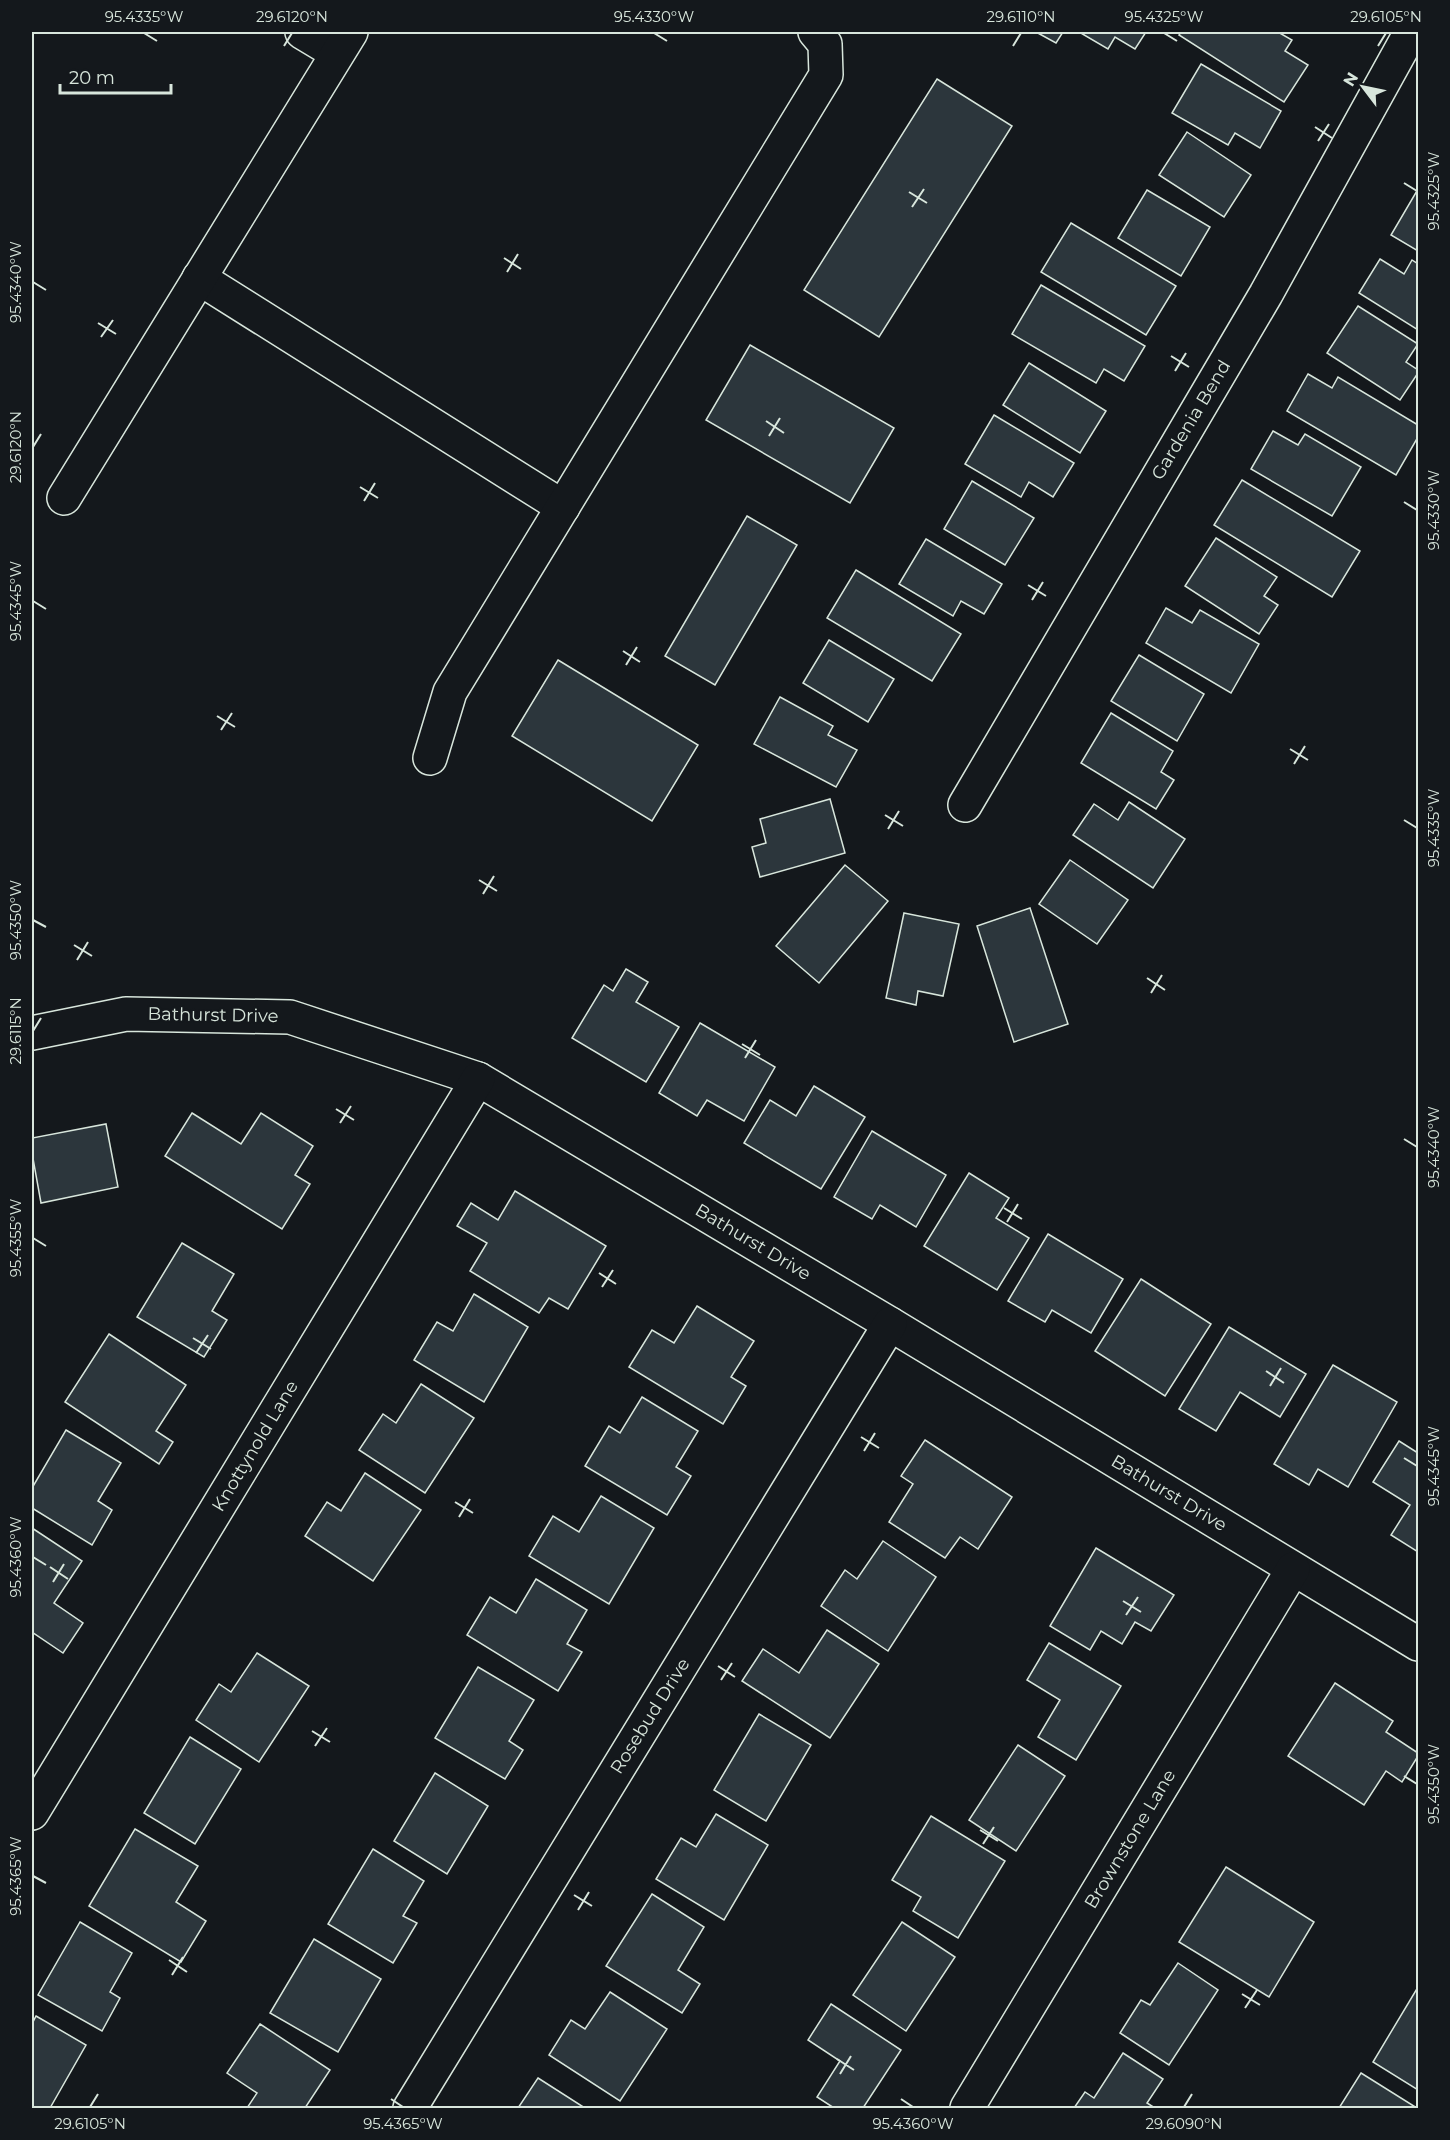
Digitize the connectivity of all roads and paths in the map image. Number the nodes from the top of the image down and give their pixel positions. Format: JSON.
{"nodes":[{"id":1,"x":302,"y":32,"type":"edge"},
{"id":2,"x":815,"y":32,"type":"edge"},
{"id":3,"x":1404,"y":34,"type":"edge"},
{"id":4,"x":344,"y":43,"type":"edge"},
{"id":5,"x":199,"y":278,"type":"junction"},
{"id":6,"x":64,"y":498,"type":"dead end"},
{"id":7,"x":563,"y":507,"type":"junction"},
{"id":8,"x":430,"y":758,"type":"dead end"},
{"id":9,"x":965,"y":805,"type":"dead end"},
{"id":10,"x":32,"y":1033,"type":"edge"},
{"id":11,"x":478,"y":1079,"type":"junction"},
{"id":12,"x":890,"y":1324,"type":"junction"},
{"id":13,"x":1293,"y":1569,"type":"junction"},
{"id":14,"x":1419,"y":1644,"type":"edge"},
{"id":15,"x":32,"y":1813,"type":"edge"},
{"id":16,"x":410,"y":2109,"type":"edge"},
{"id":17,"x":966,"y":2109,"type":"edge"}],
"edges":[{"from":1,"to":4,"type":"street"},
{"from":2,"to":7,"type":"street"},
{"from":3,"to":9,"type":"street","name":"Gardenia Bend"},
{"from":4,"to":5,"type":"street"},
{"from":5,"to":6,"type":"street"},
{"from":5,"to":7,"type":"street"},
{"from":7,"to":8,"type":"street"},
{"from":10,"to":11,"type":"street","name":"Bathurst Drive"},
{"from":11,"to":12,"type":"street","name":"Bathurst Drive"},
{"from":11,"to":15,"type":"street","name":"Knottynold Lane"},
{"from":12,"to":13,"type":"street","name":"Bathurst Drive"},
{"from":12,"to":16,"type":"street","name":"Rosebud Drive"},
{"from":13,"to":14,"type":"street","name":"Bathurst Drive"},
{"from":13,"to":17,"type":"street","name":"Brownstone Lane"}]}
